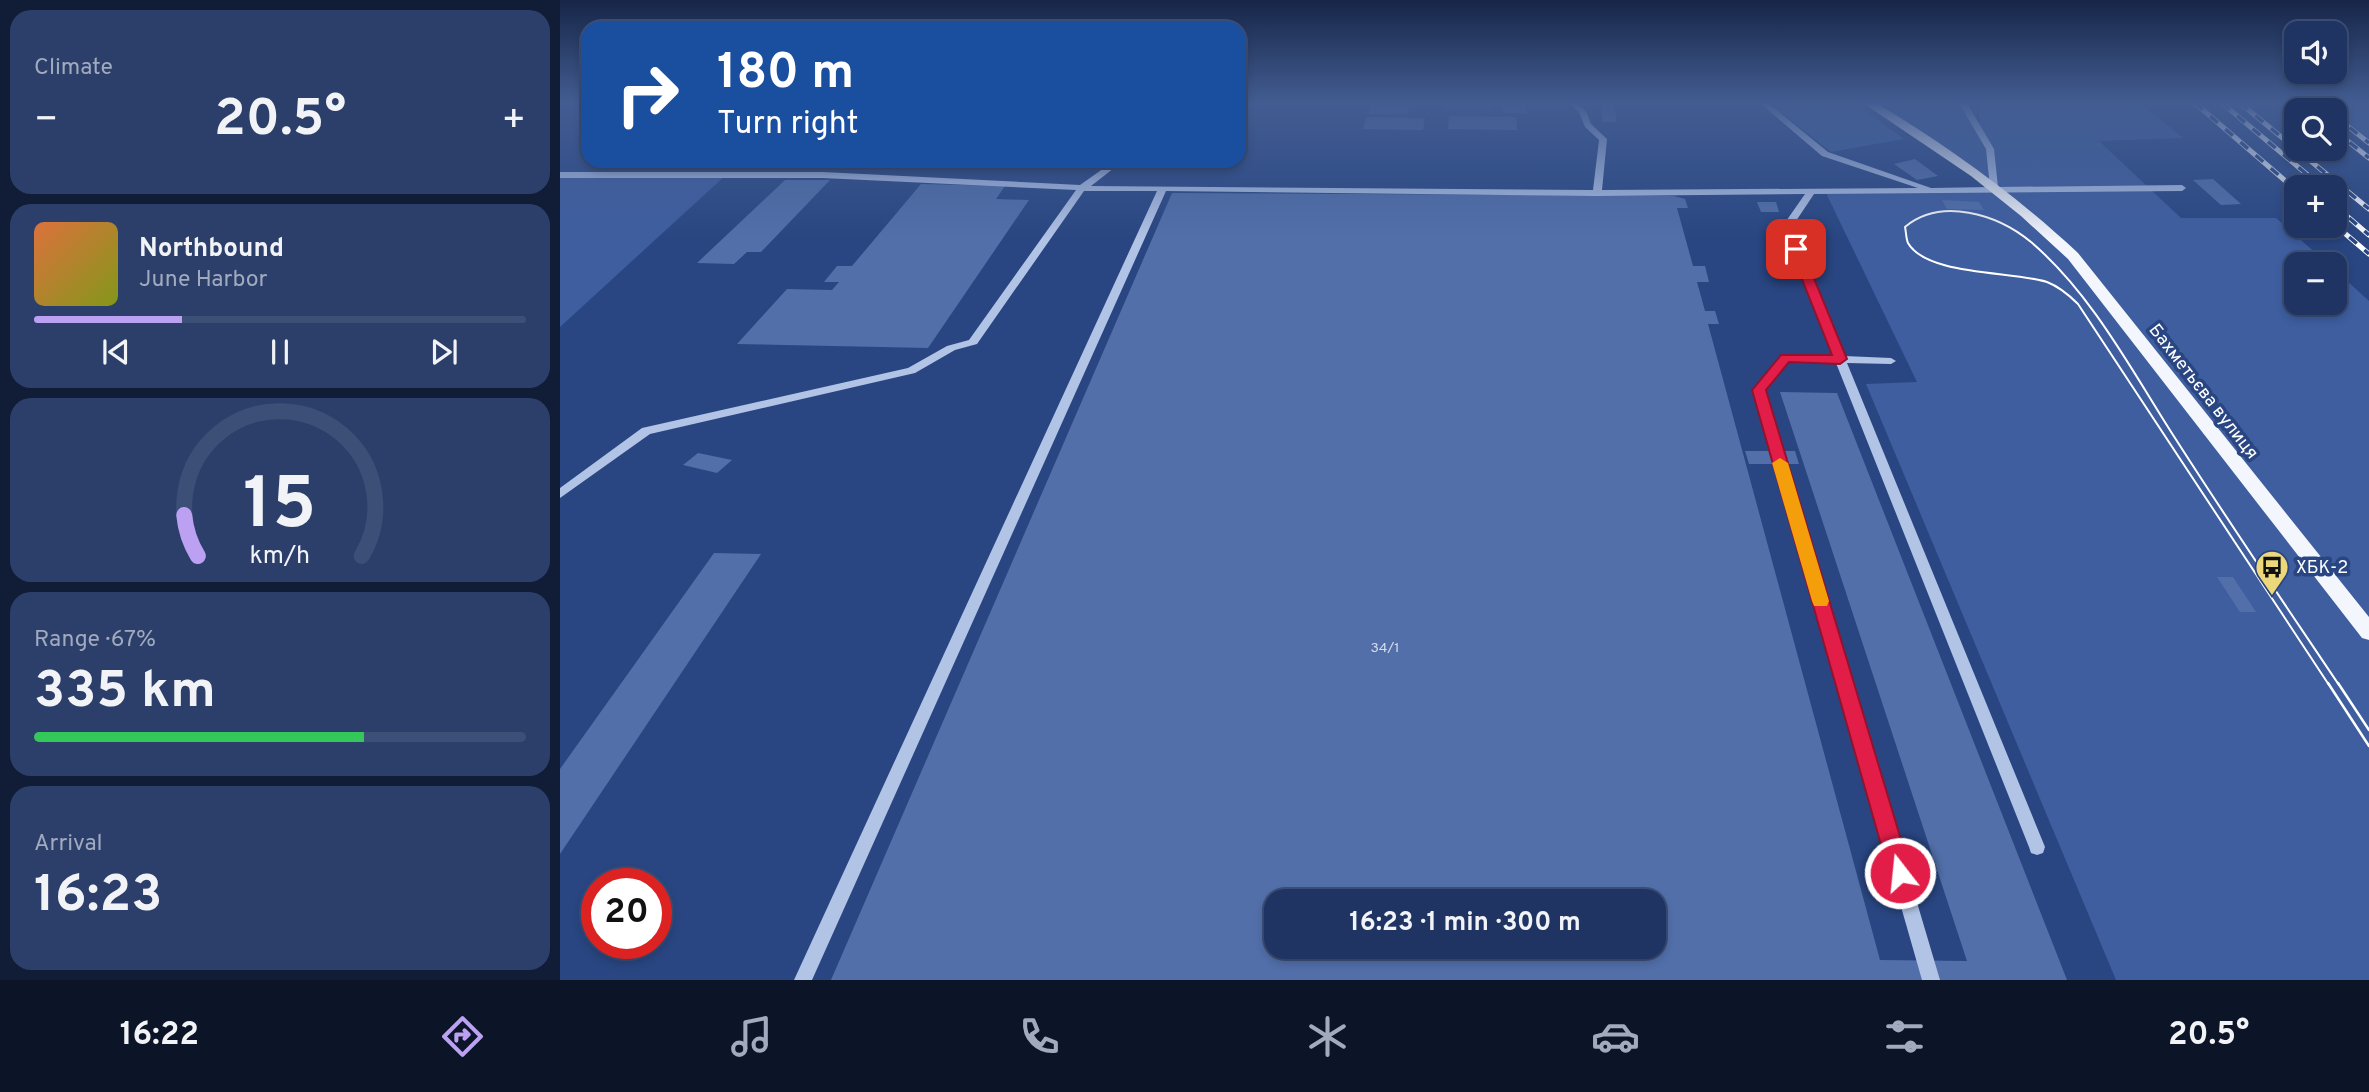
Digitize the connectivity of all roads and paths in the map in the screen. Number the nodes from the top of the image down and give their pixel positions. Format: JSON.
{"nodes":[{"id":1,"x":1602,"y":149,"type":"edge"},
{"id":2,"x":1819,"y":149,"type":"edge"},
{"id":3,"x":1942,"y":149,"type":"edge"},
{"id":4,"x":1990,"y":149,"type":"edge"},
{"id":5,"x":1109,"y":168,"type":"edge"},
{"id":6,"x":560,"y":175,"type":"edge"},
{"id":7,"x":1082,"y":188,"type":"junction"},
{"id":8,"x":1163,"y":188,"type":"junction"},
{"id":9,"x":2182,"y":188,"type":"dead end"},
{"id":10,"x":1994,"y":189,"type":"junction"},
{"id":11,"x":1811,"y":191,"type":"junction"},
{"id":12,"x":1937,"y":191,"type":"junction"},
{"id":13,"x":1597,"y":192,"type":"junction"},
{"id":14,"x":1840,"y":359,"type":"junction"},
{"id":15,"x":1891,"y":361,"type":"dead end"},
{"id":16,"x":560,"y":494,"type":"edge"},
{"id":17,"x":2369,"y":632,"type":"edge"},
{"id":18,"x":2037,"y":847,"type":"dead end"},
{"id":19,"x":803,"y":980,"type":"edge"},
{"id":20,"x":1931,"y":980,"type":"edge"}],
"edges":[{"from":1,"to":13,"type":"lane"},
{"from":2,"to":12,"type":"lane"},
{"from":3,"to":10,"type":"main road","name":"Бахметьєва вулиця"},
{"from":4,"to":10,"type":"street"},
{"from":5,"to":7,"type":"street"},
{"from":6,"to":7,"type":"street"},
{"from":7,"to":8,"type":"street"},
{"from":7,"to":16,"type":"street"},
{"from":8,"to":13,"type":"street"},
{"from":8,"to":19,"type":"street"},
{"from":9,"to":10,"type":"lane"},
{"from":10,"to":12,"type":"street"},
{"from":10,"to":17,"type":"main road","name":"Бахметьєва вулиця"},
{"from":11,"to":12,"type":"street"},
{"from":11,"to":13,"type":"street"},
{"from":11,"to":14,"type":"street"},
{"from":14,"to":15,"type":"street"},
{"from":14,"to":18,"type":"street"},
{"from":14,"to":20,"type":"street"}]}
